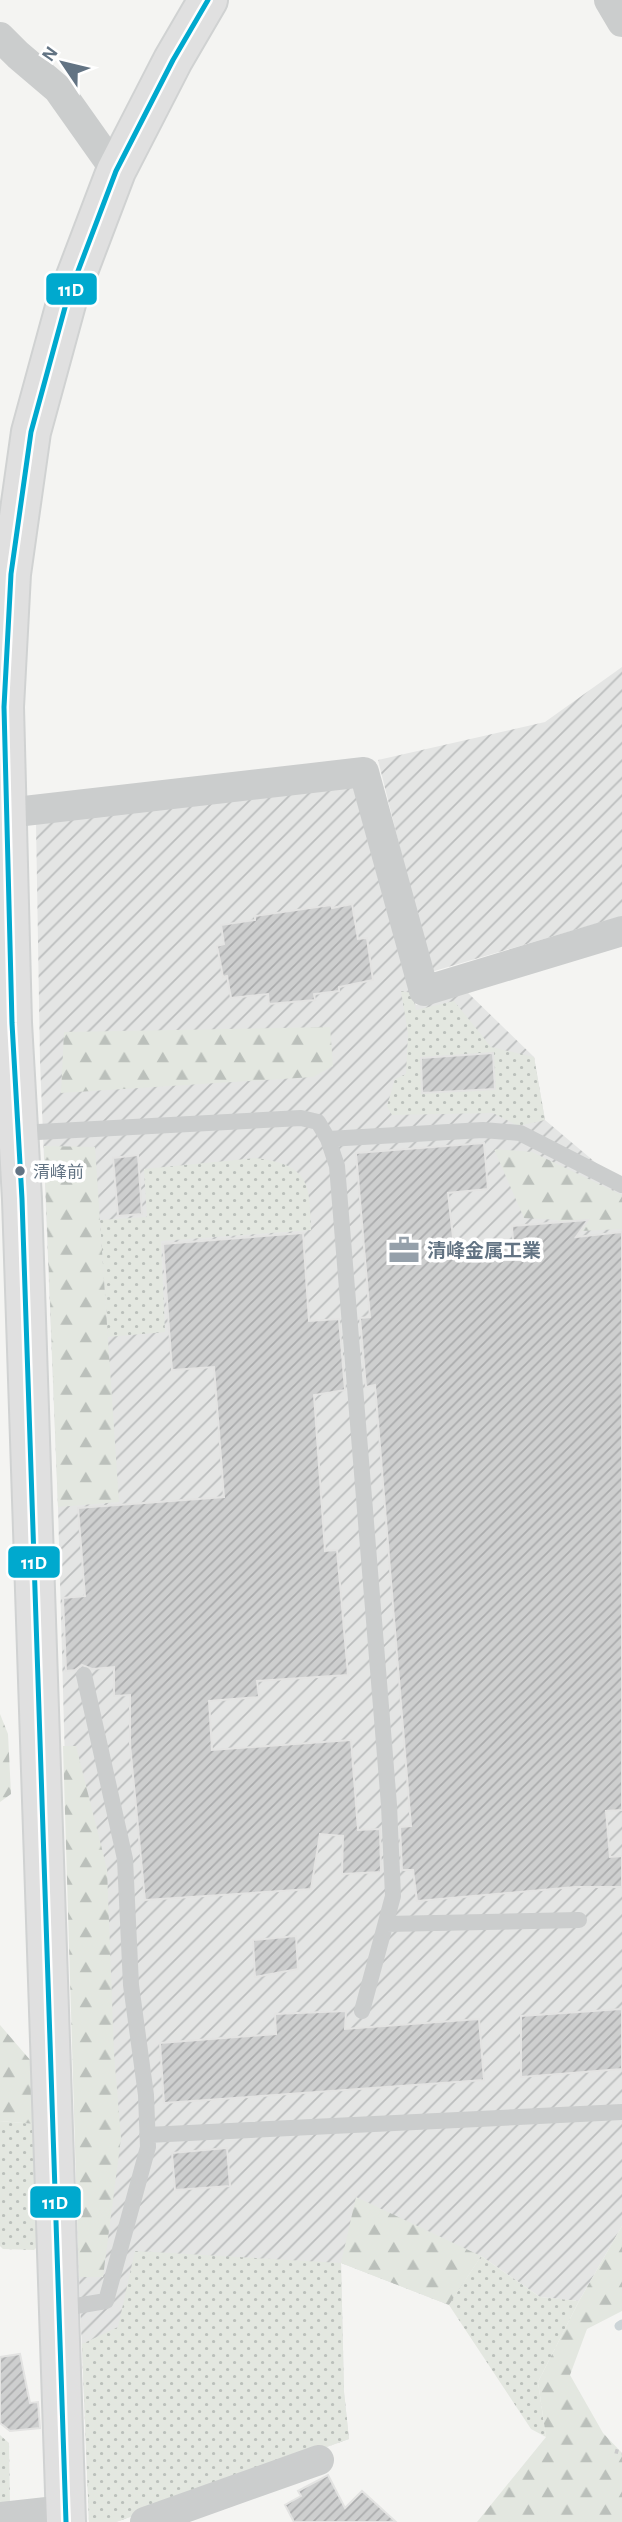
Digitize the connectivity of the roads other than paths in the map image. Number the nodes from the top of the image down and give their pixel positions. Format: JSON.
{"nodes":[{"id":1,"x":208,"y":0,"type":"edge"},
{"id":2,"x":609,"y":0,"type":"edge"},
{"id":3,"x":622,"y":22,"type":"edge"},
{"id":4,"x":6,"y":51,"type":"edge"},
{"id":5,"x":116,"y":171,"type":"junction"},
{"id":6,"x":4,"y":614,"type":"edge"},
{"id":7,"x":7,"y":813,"type":"junction"},
{"id":8,"x":622,"y":931,"type":"edge"},
{"id":9,"x":19,"y":1133,"type":"junction"},
{"id":10,"x":328,"y":1139,"type":"junction"},
{"id":11,"x":622,"y":1185,"type":"edge"},
{"id":12,"x":11,"y":1210,"type":"edge"},
{"id":13,"x":84,"y":1675,"type":"dead end"},
{"id":14,"x":579,"y":1920,"type":"dead end"},
{"id":15,"x":386,"y":1924,"type":"junction"},
{"id":16,"x":362,"y":2011,"type":"dead end"},
{"id":17,"x":622,"y":2112,"type":"edge"},
{"id":18,"x":147,"y":2135,"type":"junction"},
{"id":19,"x":58,"y":2309,"type":"junction"},
{"id":20,"x":319,"y":2460,"type":"dead end"},
{"id":21,"x":65,"y":2516,"type":"edge"},
{"id":22,"x":0,"y":2517,"type":"edge"},
{"id":23,"x":145,"y":2522,"type":"edge"}],
"edges":[{"from":1,"to":5,"type":"main road"},
{"from":2,"to":3,"type":"street"},
{"from":4,"to":5,"type":"street"},
{"from":5,"to":6,"type":"main road"},
{"from":6,"to":7,"type":"main road"},
{"from":7,"to":8,"type":"street"},
{"from":7,"to":9,"type":"main road"},
{"from":9,"to":10,"type":"lane"},
{"from":9,"to":12,"type":"main road"},
{"from":10,"to":11,"type":"lane"},
{"from":10,"to":15,"type":"lane"},
{"from":12,"to":19,"type":"main road"},
{"from":13,"to":18,"type":"lane"},
{"from":14,"to":15,"type":"lane"},
{"from":15,"to":16,"type":"lane"},
{"from":17,"to":18,"type":"lane"},
{"from":18,"to":19,"type":"lane"},
{"from":19,"to":21,"type":"main road"},
{"from":20,"to":23,"type":"street"},
{"from":21,"to":22,"type":"street"}]}
